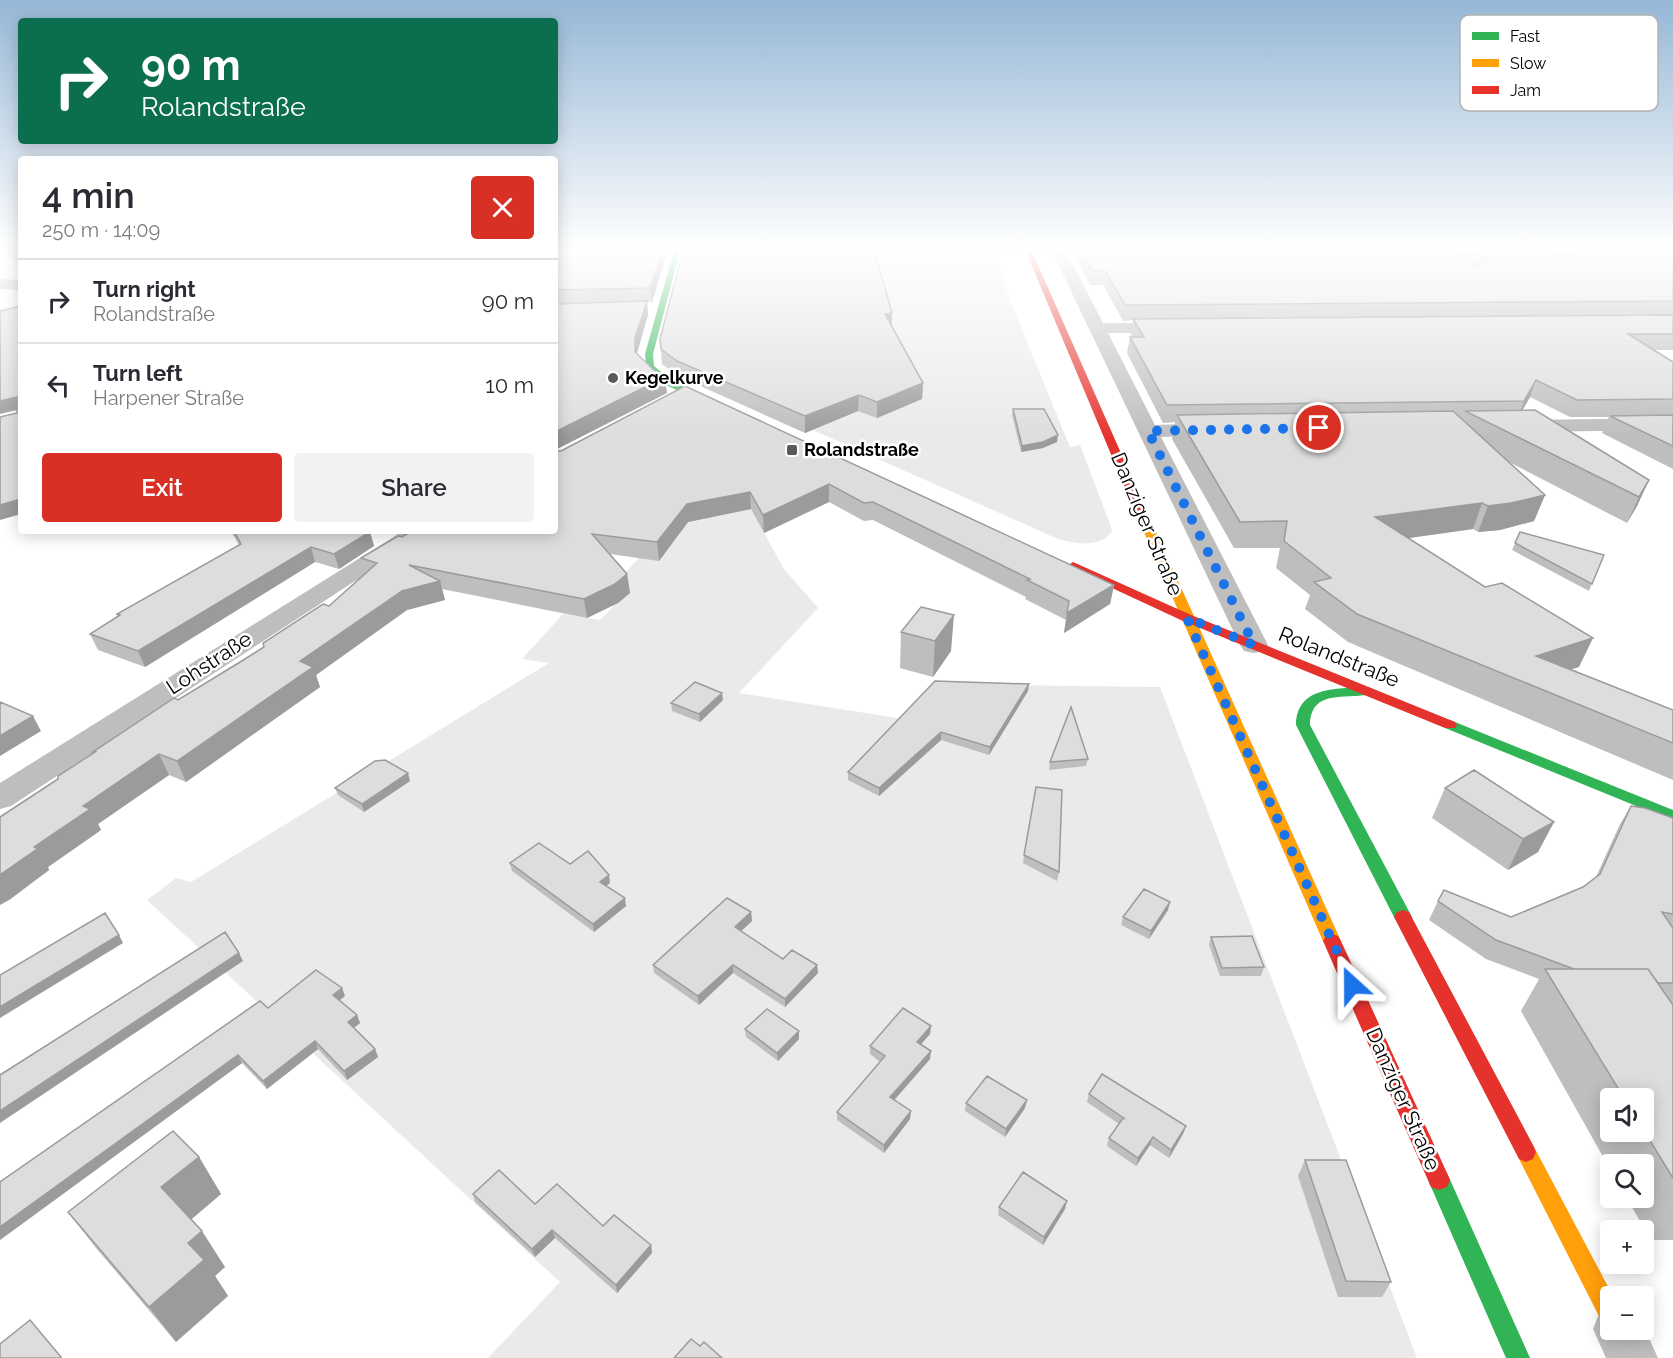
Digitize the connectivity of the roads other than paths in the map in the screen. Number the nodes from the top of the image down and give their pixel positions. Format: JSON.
{"nodes":[{"id":1,"x":655,"y":310,"type":"edge"},
{"id":2,"x":1054,"y":310,"type":"edge"},
{"id":3,"x":1088,"y":310,"type":"edge"},
{"id":4,"x":1097,"y":328,"type":"junction"},
{"id":5,"x":1193,"y":328,"type":"edge"},
{"id":6,"x":686,"y":392,"type":"junction"},
{"id":7,"x":667,"y":403,"type":"edge"},
{"id":8,"x":735,"y":413,"type":"edge"},
{"id":9,"x":1673,"y":424,"type":"edge"},
{"id":10,"x":1507,"y":426,"type":"edge"},
{"id":11,"x":1235,"y":429,"type":"edge"},
{"id":12,"x":1148,"y":431,"type":"junction"},
{"id":13,"x":415,"y":534,"type":"edge"},
{"id":14,"x":1057,"y":559,"type":"edge"},
{"id":15,"x":1187,"y":618,"type":"junction"},
{"id":16,"x":1254,"y":645,"type":"junction"},
{"id":17,"x":1369,"y":691,"type":"junction"},
{"id":18,"x":0,"y":798,"type":"edge"},
{"id":19,"x":1673,"y":816,"type":"edge"},
{"id":20,"x":1600,"y":1295,"type":"edge"},
{"id":21,"x":1624,"y":1340,"type":"edge"},
{"id":22,"x":1518,"y":1358,"type":"edge"},
{"id":23,"x":1633,"y":1358,"type":"edge"}],
"edges":[{"from":1,"to":6,"type":"street"},
{"from":2,"to":15,"type":"street","name":"Danziger Straße"},
{"from":3,"to":4,"type":"street"},
{"from":4,"to":5,"type":"street"},
{"from":4,"to":12,"type":"street"},
{"from":6,"to":7,"type":"street"},
{"from":6,"to":8,"type":"street"},
{"from":9,"to":10,"type":"street"},
{"from":11,"to":12,"type":"street"},
{"from":12,"to":16,"type":"street"},
{"from":13,"to":18,"type":"street","name":"Lohstraße"},
{"from":14,"to":15,"type":"street","name":"Rolandstraße"},
{"from":15,"to":16,"type":"street","name":"Rolandstraße"},
{"from":15,"to":22,"type":"street","name":"Danziger Straße"},
{"from":16,"to":17,"type":"street","name":"Rolandstraße"},
{"from":17,"to":19,"type":"street","name":"Rolandstraße"},
{"from":17,"to":20,"type":"street"},
{"from":21,"to":23,"type":"street"}]}
